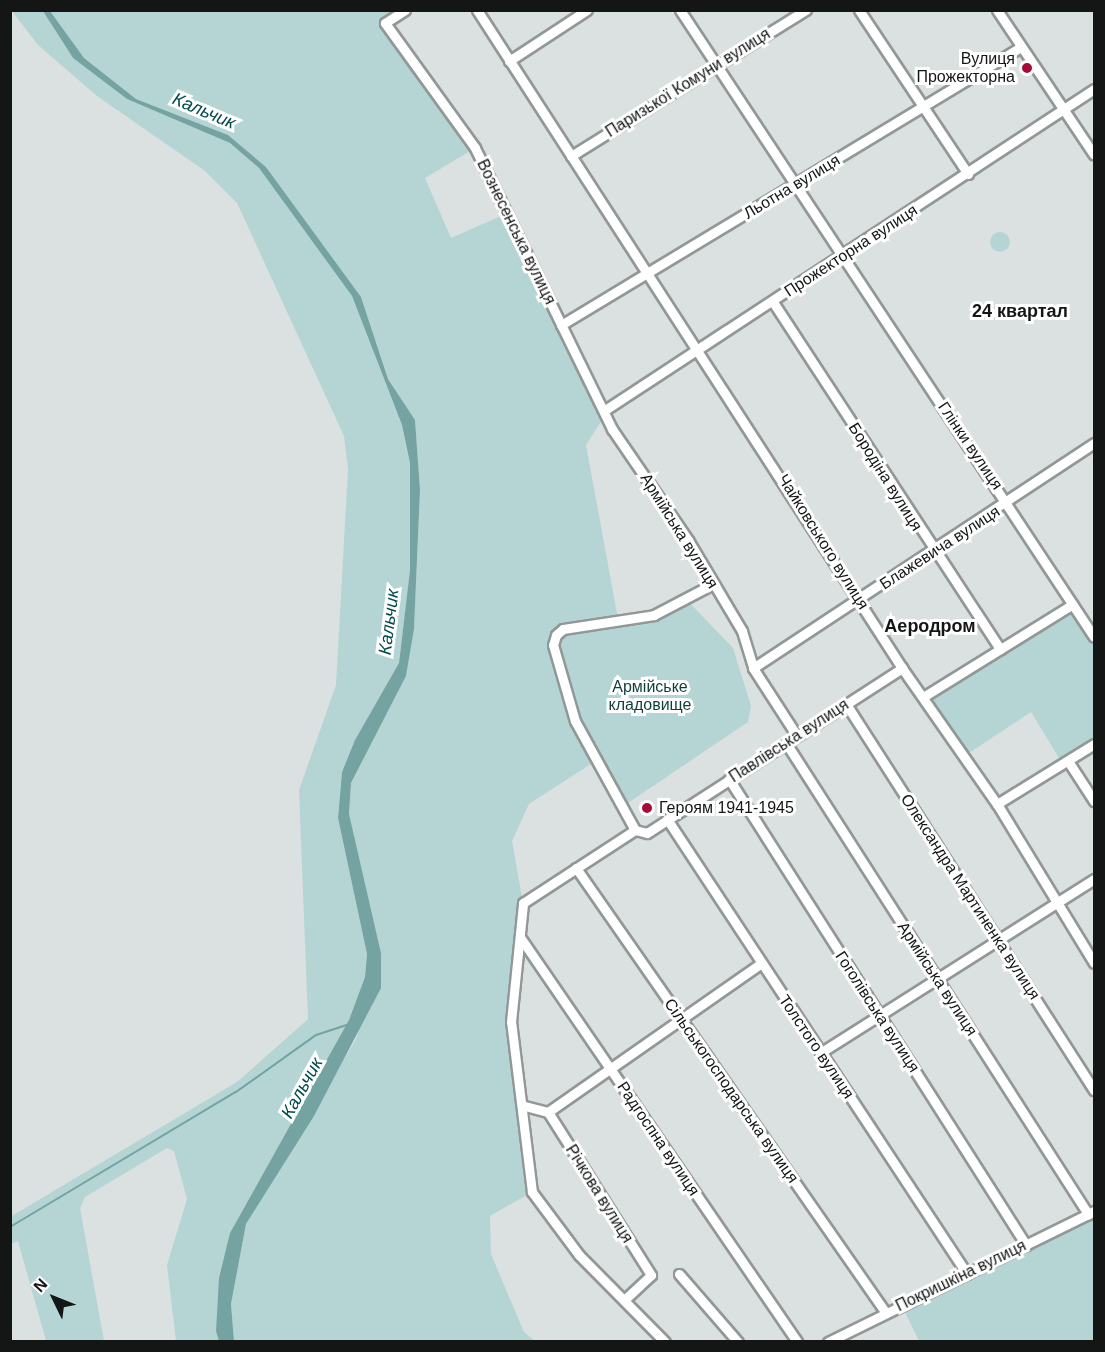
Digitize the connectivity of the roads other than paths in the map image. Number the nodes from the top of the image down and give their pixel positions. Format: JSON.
{"nodes":[{"id":1,"x":405,"y":10,"type":"edge"},
{"id":2,"x":477,"y":10,"type":"edge"},
{"id":3,"x":587,"y":10,"type":"edge"},
{"id":4,"x":680,"y":10,"type":"edge"},
{"id":5,"x":806,"y":10,"type":"edge"},
{"id":6,"x":859,"y":10,"type":"edge"},
{"id":7,"x":997,"y":10,"type":"edge"},
{"id":8,"x":1022,"y":47,"type":"junction"},
{"id":9,"x":509,"y":60,"type":"junction"},
{"id":10,"x":717,"y":66,"type":"junction"},
{"id":11,"x":1095,"y":89,"type":"edge"},
{"id":12,"x":923,"y":107,"type":"junction"},
{"id":13,"x":1063,"y":110,"type":"junction"},
{"id":14,"x":1095,"y":155,"type":"edge"},
{"id":15,"x":571,"y":156,"type":"junction"},
{"id":16,"x":968,"y":174,"type":"junction"},
{"id":17,"x":796,"y":184,"type":"junction"},
{"id":18,"x":844,"y":256,"type":"junction"},
{"id":19,"x":647,"y":274,"type":"junction"},
{"id":20,"x":774,"y":302,"type":"junction"},
{"id":21,"x":561,"y":325,"type":"junction"},
{"id":22,"x":700,"y":349,"type":"junction"},
{"id":23,"x":604,"y":410,"type":"junction"},
{"id":24,"x":1095,"y":443,"type":"edge"},
{"id":25,"x":1009,"y":504,"type":"junction"},
{"id":26,"x":933,"y":552,"type":"junction"},
{"id":27,"x":713,"y":584,"type":"junction"},
{"id":28,"x":859,"y":600,"type":"junction"},
{"id":29,"x":1073,"y":604,"type":"junction"},
{"id":30,"x":1095,"y":637,"type":"edge"},
{"id":31,"x":1000,"y":649,"type":"junction"},
{"id":32,"x":753,"y":668,"type":"junction"},
{"id":33,"x":902,"y":668,"type":"junction"},
{"id":34,"x":923,"y":697,"type":"junction"},
{"id":35,"x":846,"y":704,"type":"junction"},
{"id":36,"x":797,"y":736,"type":"junction"},
{"id":37,"x":786,"y":743,"type":"junction"},
{"id":38,"x":1095,"y":744,"type":"edge"},
{"id":39,"x":1068,"y":760,"type":"junction"},
{"id":40,"x":729,"y":779,"type":"junction"},
{"id":41,"x":1095,"y":801,"type":"edge"},
{"id":42,"x":997,"y":804,"type":"junction"},
{"id":43,"x":668,"y":819,"type":"junction"},
{"id":44,"x":635,"y":830,"type":"junction"},
{"id":45,"x":576,"y":868,"type":"junction"},
{"id":46,"x":1095,"y":879,"type":"edge"},
{"id":47,"x":1056,"y":903,"type":"junction"},
{"id":48,"x":520,"y":937,"type":"junction"},
{"id":49,"x":998,"y":940,"type":"junction"},
{"id":50,"x":1095,"y":963,"type":"edge"},
{"id":51,"x":760,"y":964,"type":"junction"},
{"id":52,"x":937,"y":979,"type":"junction"},
{"id":53,"x":879,"y":1016,"type":"junction"},
{"id":54,"x":681,"y":1019,"type":"junction"},
{"id":55,"x":820,"y":1053,"type":"junction"},
{"id":56,"x":610,"y":1068,"type":"junction"},
{"id":57,"x":1095,"y":1090,"type":"edge"},
{"id":58,"x":525,"y":1106,"type":"junction"},
{"id":59,"x":548,"y":1112,"type":"junction"},
{"id":60,"x":1091,"y":1213,"type":"edge"},
{"id":61,"x":1026,"y":1245,"type":"junction"},
{"id":62,"x":679,"y":1274,"type":"dead end"},
{"id":63,"x":967,"y":1274,"type":"junction"},
{"id":64,"x":625,"y":1299,"type":"junction"},
{"id":65,"x":886,"y":1313,"type":"junction"},
{"id":66,"x":665,"y":1341,"type":"edge"},
{"id":67,"x":738,"y":1341,"type":"edge"},
{"id":68,"x":798,"y":1341,"type":"edge"},
{"id":69,"x":828,"y":1341,"type":"edge"}],
"edges":[{"from":1,"to":21,"type":"street","name":"Вознесенська вулиця"},
{"from":2,"to":9,"type":"street"},
{"from":3,"to":9,"type":"street"},
{"from":4,"to":10,"type":"street","name":"Глінки вулиця"},
{"from":5,"to":10,"type":"street","name":"Паризької Комуни вулиця"},
{"from":6,"to":12,"type":"street"},
{"from":7,"to":8,"type":"street"},
{"from":8,"to":12,"type":"street","name":"Льотна вулиця"},
{"from":8,"to":13,"type":"street"},
{"from":9,"to":15,"type":"street"},
{"from":10,"to":15,"type":"street","name":"Паризької Комуни вулиця"},
{"from":10,"to":17,"type":"street","name":"Глінки вулиця"},
{"from":11,"to":13,"type":"street","name":"Прожекторна вулиця"},
{"from":12,"to":16,"type":"street"},
{"from":12,"to":17,"type":"street","name":"Льотна вулиця"},
{"from":13,"to":14,"type":"street"},
{"from":13,"to":16,"type":"street","name":"Прожекторна вулиця"},
{"from":15,"to":19,"type":"street"},
{"from":16,"to":18,"type":"street","name":"Прожекторна вулиця"},
{"from":17,"to":18,"type":"street","name":"Глінки вулиця"},
{"from":17,"to":19,"type":"street","name":"Льотна вулиця"},
{"from":18,"to":20,"type":"street","name":"Прожекторна вулиця"},
{"from":18,"to":25,"type":"street","name":"Глінки вулиця"},
{"from":19,"to":21,"type":"street","name":"Льотна вулиця"},
{"from":19,"to":22,"type":"street","name":"Чайковського вулиця"},
{"from":20,"to":22,"type":"street","name":"Прожекторна вулиця"},
{"from":20,"to":26,"type":"street","name":"Бородіна вулиця"},
{"from":21,"to":23,"type":"street","name":"Армійська вулиця"},
{"from":22,"to":23,"type":"street","name":"Прожекторна вулиця"},
{"from":22,"to":28,"type":"street","name":"Чайковського вулиця"},
{"from":23,"to":27,"type":"street","name":"Армійська вулиця"},
{"from":24,"to":25,"type":"street","name":"Блажевича вулиця"},
{"from":25,"to":26,"type":"street","name":"Блажевича вулиця"},
{"from":25,"to":29,"type":"street","name":"Глінки вулиця"},
{"from":26,"to":28,"type":"street","name":"Блажевича вулиця"},
{"from":26,"to":31,"type":"street","name":"Бородіна вулиця"},
{"from":27,"to":32,"type":"street","name":"Армійська вулиця"},
{"from":27,"to":44,"type":"street"},
{"from":28,"to":32,"type":"street","name":"Блажевича вулиця"},
{"from":28,"to":33,"type":"street","name":"Чайковського вулиця"},
{"from":29,"to":30,"type":"street","name":"Глінки вулиця"},
{"from":29,"to":31,"type":"street"},
{"from":31,"to":34,"type":"street"},
{"from":32,"to":36,"type":"street","name":"Армійська вулиця"},
{"from":33,"to":34,"type":"street","name":"Чайковського вулиця"},
{"from":33,"to":35,"type":"street","name":"Павлівська вулиця"},
{"from":34,"to":42,"type":"street","name":"Чайковського вулиця"},
{"from":35,"to":36,"type":"street","name":"Павлівська вулиця"},
{"from":35,"to":49,"type":"street","name":"Олександра Мартиненка вулиця"},
{"from":36,"to":37,"type":"street","name":"Павлівська вулиця"},
{"from":37,"to":40,"type":"street","name":"Павлівська вулиця"},
{"from":37,"to":52,"type":"street","name":"Армійська вулиця"},
{"from":38,"to":39,"type":"street"},
{"from":39,"to":41,"type":"street"},
{"from":39,"to":42,"type":"street"},
{"from":40,"to":43,"type":"street","name":"Павлівська вулиця"},
{"from":40,"to":53,"type":"street","name":"Гоголівська вулиця"},
{"from":42,"to":47,"type":"street","name":"Чайковського вулиця"},
{"from":43,"to":44,"type":"street","name":"Павлівська вулиця"},
{"from":43,"to":51,"type":"street","name":"Толстого вулиця"},
{"from":44,"to":45,"type":"street","name":"Павлівська вулиця"},
{"from":45,"to":48,"type":"street","name":"Павлівська вулиця"},
{"from":45,"to":54,"type":"street","name":"Сільськогосподарська вулиця"},
{"from":46,"to":47,"type":"street"},
{"from":47,"to":49,"type":"street"},
{"from":47,"to":50,"type":"street","name":"Чайковського вулиця"},
{"from":48,"to":56,"type":"street","name":"Радгоспна вулиця"},
{"from":48,"to":58,"type":"street"},
{"from":49,"to":52,"type":"street"},
{"from":49,"to":57,"type":"street","name":"Олександра Мартиненка вулиця"},
{"from":51,"to":54,"type":"street"},
{"from":51,"to":55,"type":"street","name":"Толстого вулиця"},
{"from":52,"to":53,"type":"street"},
{"from":52,"to":60,"type":"street","name":"Армійська вулиця"},
{"from":53,"to":55,"type":"street"},
{"from":53,"to":61,"type":"street","name":"Гоголівська вулиця"},
{"from":54,"to":56,"type":"street"},
{"from":54,"to":65,"type":"street","name":"Сільськогосподарська вулиця"},
{"from":55,"to":63,"type":"street","name":"Толстого вулиця"},
{"from":56,"to":59,"type":"street"},
{"from":56,"to":68,"type":"street","name":"Радгоспна вулиця"},
{"from":58,"to":59,"type":"street"},
{"from":58,"to":64,"type":"street"},
{"from":59,"to":64,"type":"street","name":"Річкова вулиця"},
{"from":60,"to":61,"type":"street","name":"Покришкіна вулиця"},
{"from":61,"to":63,"type":"street","name":"Покришкіна вулиця"},
{"from":62,"to":67,"type":"street"},
{"from":63,"to":65,"type":"street","name":"Покришкіна вулиця"},
{"from":64,"to":66,"type":"street"},
{"from":65,"to":69,"type":"street","name":"Покришкіна вулиця"}]}
